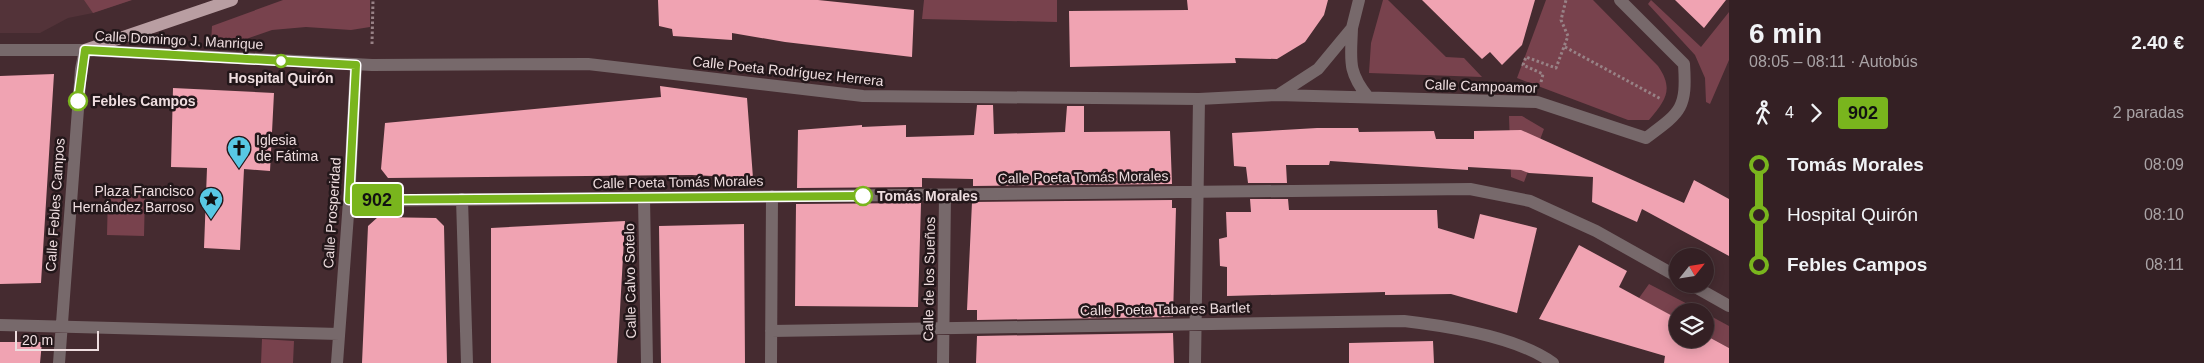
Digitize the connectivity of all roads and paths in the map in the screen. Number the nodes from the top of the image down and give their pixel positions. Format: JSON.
{"nodes":[{"id":1,"x":232,"y":0,"type":"edge"},
{"id":2,"x":373,"y":0,"type":"edge"},
{"id":3,"x":1359,"y":0,"type":"edge"},
{"id":4,"x":1566,"y":0,"type":"edge"},
{"id":5,"x":1620,"y":0,"type":"edge"},
{"id":6,"x":1352,"y":28,"type":"junction"},
{"id":7,"x":1564,"y":47,"type":"junction"},
{"id":8,"x":0,"y":50,"type":"edge"},
{"id":9,"x":85,"y":50,"type":"junction"},
{"id":10,"x":356,"y":65,"type":"junction"},
{"id":11,"x":372,"y":65,"type":"junction"},
{"id":12,"x":1277,"y":95,"type":"junction"},
{"id":13,"x":1368,"y":97,"type":"junction"},
{"id":14,"x":1199,"y":99,"type":"junction"},
{"id":15,"x":1537,"y":102,"type":"junction"},
{"id":16,"x":1679,"y":108,"type":"junction"},
{"id":17,"x":1198,"y":190,"type":"junction"},
{"id":18,"x":945,"y":195,"type":"junction"},
{"id":19,"x":772,"y":196,"type":"junction"},
{"id":20,"x":644,"y":198,"type":"junction"},
{"id":21,"x":462,"y":199,"type":"junction"},
{"id":22,"x":349,"y":200,"type":"junction"},
{"id":23,"x":1669,"y":272,"type":"edge"},
{"id":24,"x":1706,"y":293,"type":"edge"},
{"id":25,"x":1729,"y":306,"type":"edge"},
{"id":26,"x":0,"y":324,"type":"edge"},
{"id":27,"x":1196,"y":324,"type":"junction"},
{"id":28,"x":61,"y":325,"type":"junction"},
{"id":29,"x":943,"y":327,"type":"junction"},
{"id":30,"x":771,"y":331,"type":"junction"},
{"id":31,"x":339,"y":334,"type":"junction"},
{"id":32,"x":59,"y":363,"type":"edge"},
{"id":33,"x":337,"y":363,"type":"edge"},
{"id":34,"x":467,"y":363,"type":"edge"},
{"id":35,"x":647,"y":363,"type":"edge"},
{"id":36,"x":770,"y":363,"type":"edge"},
{"id":37,"x":943,"y":363,"type":"edge"},
{"id":38,"x":1195,"y":363,"type":"edge"},
{"id":39,"x":1553,"y":363,"type":"edge"}],
"edges":[{"from":1,"to":9,"type":"main road"},
{"from":2,"to":11,"type":"path"},
{"from":3,"to":6,"type":"street"},
{"from":4,"to":7,"type":"path"},
{"from":5,"to":16,"type":"street","name":"Calle Campoamor"},
{"from":6,"to":12,"type":"street"},
{"from":6,"to":13,"type":"street"},
{"from":7,"to":15,"type":"path"},
{"from":7,"to":16,"type":"path"},
{"from":8,"to":9,"type":"street","name":"Calle Domingo J. Manrique"},
{"from":9,"to":10,"type":"street","name":"Calle Domingo J. Manrique"},
{"from":9,"to":28,"type":"street","name":"Calle Febles Campos"},
{"from":10,"to":11,"type":"street","name":"Calle Poeta Rodríguez Herrera"},
{"from":10,"to":22,"type":"street","name":"Calle Prosperidad"},
{"from":11,"to":14,"type":"street","name":"Calle Poeta Rodríguez Herrera"},
{"from":12,"to":13,"type":"street","name":"Calle Campoamor"},
{"from":12,"to":14,"type":"street","name":"Calle Poeta Rodríguez Herrera"},
{"from":13,"to":15,"type":"street","name":"Calle Campoamor"},
{"from":14,"to":17,"type":"street"},
{"from":15,"to":16,"type":"street","name":"Calle Campoamor"},
{"from":17,"to":18,"type":"street","name":"Calle Poeta Tomás Morales"},
{"from":17,"to":23,"type":"street","name":"Calle Poeta Tomás Morales"},
{"from":17,"to":27,"type":"street"},
{"from":18,"to":19,"type":"street","name":"Calle Poeta Tomás Morales"},
{"from":18,"to":29,"type":"street","name":"Calle de los Sueños"},
{"from":19,"to":20,"type":"street","name":"Calle Poeta Tomás Morales"},
{"from":19,"to":30,"type":"street"},
{"from":20,"to":21,"type":"street","name":"Calle Poeta Tomás Morales"},
{"from":20,"to":35,"type":"street","name":"Calle Calvo Sotelo"},
{"from":21,"to":22,"type":"street","name":"Calle Poeta Tomás Morales"},
{"from":21,"to":34,"type":"street"},
{"from":22,"to":31,"type":"street","name":"Calle Prosperidad"},
{"from":24,"to":25,"type":"street"},
{"from":26,"to":28,"type":"street"},
{"from":27,"to":29,"type":"street","name":"Calle Poeta Tabares Bartlet"},
{"from":27,"to":38,"type":"street"},
{"from":27,"to":39,"type":"street","name":"Calle Poeta Tabares Bartlet"},
{"from":28,"to":31,"type":"street"},
{"from":28,"to":32,"type":"street","name":"Calle Febles Campos"},
{"from":29,"to":30,"type":"street","name":"Calle Poeta Tabares Bartlet"},
{"from":29,"to":37,"type":"street","name":"Calle de los Sueños"},
{"from":30,"to":36,"type":"street"},
{"from":31,"to":33,"type":"street","name":"Calle Prosperidad"}]}
